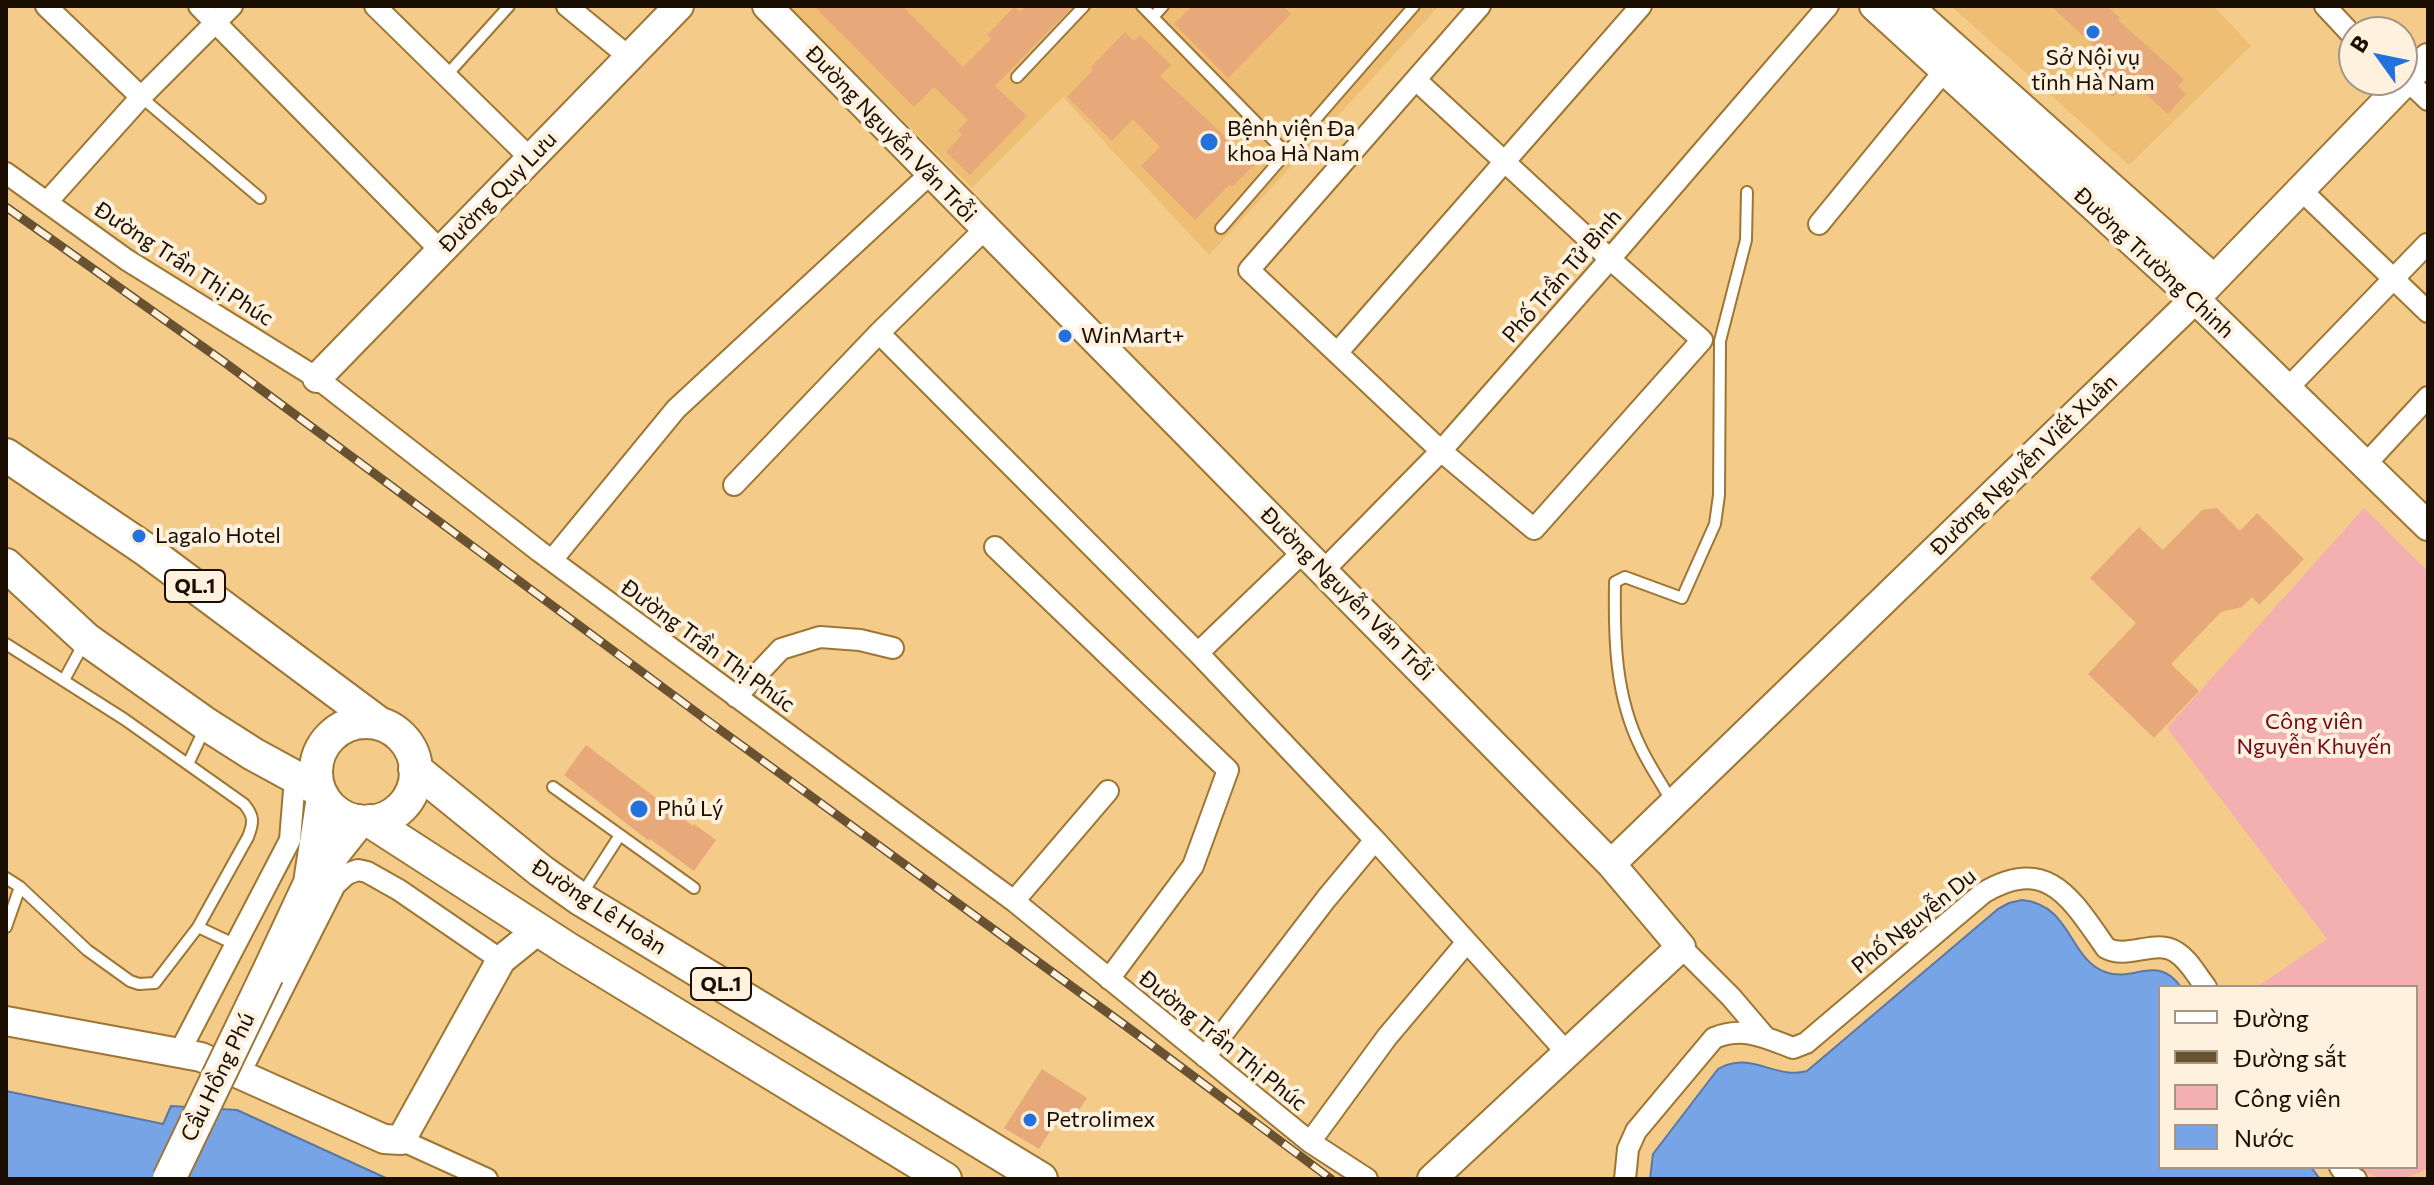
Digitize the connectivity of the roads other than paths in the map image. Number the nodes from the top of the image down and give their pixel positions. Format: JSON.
{"nodes":[{"id":1,"x":46,"y":6,"type":"edge"},
{"id":2,"x":199,"y":6,"type":"edge"},
{"id":3,"x":232,"y":6,"type":"edge"},
{"id":4,"x":375,"y":6,"type":"edge"},
{"id":5,"x":509,"y":6,"type":"edge"},
{"id":6,"x":567,"y":6,"type":"edge"},
{"id":7,"x":679,"y":6,"type":"edge"},
{"id":8,"x":767,"y":6,"type":"edge"},
{"id":9,"x":1084,"y":6,"type":"edge"},
{"id":10,"x":1142,"y":6,"type":"edge"},
{"id":11,"x":1163,"y":6,"type":"edge"},
{"id":12,"x":1414,"y":6,"type":"edge"},
{"id":13,"x":1480,"y":6,"type":"edge"},
{"id":14,"x":1641,"y":6,"type":"edge"},
{"id":15,"x":1828,"y":6,"type":"edge"},
{"id":16,"x":1874,"y":6,"type":"edge"},
{"id":17,"x":1908,"y":6,"type":"edge"},
{"id":18,"x":1153,"y":17,"type":"junction"},
{"id":19,"x":216,"y":23,"type":"junction"},
{"id":20,"x":629,"y":57,"type":"junction"},
{"id":21,"x":1952,"y":61,"type":"junction"},
{"id":22,"x":446,"y":76,"type":"junction"},
{"id":23,"x":1017,"y":77,"type":"dead end"},
{"id":24,"x":1416,"y":80,"type":"junction"},
{"id":25,"x":2388,"y":96,"type":"edge"},
{"id":26,"x":141,"y":97,"type":"junction"},
{"id":27,"x":1285,"y":152,"type":"junction"},
{"id":28,"x":531,"y":159,"type":"junction"},
{"id":29,"x":1505,"y":163,"type":"junction"},
{"id":30,"x":6,"y":173,"type":"edge"},
{"id":31,"x":930,"y":174,"type":"junction"},
{"id":32,"x":2301,"y":190,"type":"junction"},
{"id":33,"x":1747,"y":192,"type":"dead end"},
{"id":34,"x":260,"y":198,"type":"dead end"},
{"id":35,"x":47,"y":202,"type":"junction"},
{"id":36,"x":1819,"y":224,"type":"dead end"},
{"id":37,"x":1221,"y":228,"type":"dead end"},
{"id":38,"x":985,"y":229,"type":"junction"},
{"id":39,"x":2427,"y":244,"type":"edge"},
{"id":40,"x":441,"y":251,"type":"junction"},
{"id":41,"x":1610,"y":259,"type":"junction"},
{"id":42,"x":2394,"y":279,"type":"junction"},
{"id":43,"x":2205,"y":289,"type":"junction"},
{"id":44,"x":2428,"y":312,"type":"edge"},
{"id":45,"x":879,"y":333,"type":"junction"},
{"id":46,"x":1711,"y":341,"type":"junction"},
{"id":47,"x":1337,"y":353,"type":"junction"},
{"id":48,"x":317,"y":378,"type":"junction"},
{"id":49,"x":2287,"y":389,"type":"junction"},
{"id":50,"x":2428,"y":397,"type":"edge"},
{"id":51,"x":1441,"y":451,"type":"junction"},
{"id":52,"x":6,"y":455,"type":"edge"},
{"id":53,"x":2365,"y":465,"type":"junction"},
{"id":54,"x":734,"y":485,"type":"dead end"},
{"id":55,"x":2428,"y":526,"type":"edge"},
{"id":56,"x":995,"y":547,"type":"dead end"},
{"id":57,"x":552,"y":560,"type":"junction"},
{"id":58,"x":1314,"y":560,"type":"junction"},
{"id":59,"x":6,"y":565,"type":"edge"},
{"id":60,"x":6,"y":588,"type":"edge"},
{"id":61,"x":86,"y":639,"type":"junction"},
{"id":62,"x":6,"y":644,"type":"edge"},
{"id":63,"x":893,"y":648,"type":"dead end"},
{"id":64,"x":1198,"y":653,"type":"junction"},
{"id":65,"x":64,"y":680,"type":"junction"},
{"id":66,"x":736,"y":697,"type":"junction"},
{"id":67,"x":206,"y":724,"type":"junction"},
{"id":68,"x":380,"y":724,"type":"junction"},
{"id":69,"x":188,"y":764,"type":"junction"},
{"id":70,"x":415,"y":769,"type":"junction"},
{"id":71,"x":553,"y":787,"type":"dead end"},
{"id":72,"x":312,"y":788,"type":"junction"},
{"id":73,"x":1108,"y":791,"type":"dead end"},
{"id":74,"x":1673,"y":804,"type":"junction"},
{"id":75,"x":365,"y":821,"type":"junction"},
{"id":76,"x":620,"y":835,"type":"junction"},
{"id":77,"x":1375,"y":840,"type":"junction"},
{"id":78,"x":1611,"y":864,"type":"junction"},
{"id":79,"x":6,"y":878,"type":"edge"},
{"id":80,"x":310,"y":883,"type":"junction"},
{"id":81,"x":20,"y":887,"type":"junction"},
{"id":82,"x":694,"y":888,"type":"dead end"},
{"id":83,"x":1014,"y":901,"type":"junction"},
{"id":84,"x":587,"y":902,"type":"junction"},
{"id":85,"x":6,"y":927,"type":"edge"},
{"id":86,"x":198,"y":927,"type":"junction"},
{"id":87,"x":538,"y":930,"type":"junction"},
{"id":88,"x":1467,"y":942,"type":"junction"},
{"id":89,"x":234,"y":944,"type":"junction"},
{"id":90,"x":1681,"y":947,"type":"junction"},
{"id":91,"x":568,"y":949,"type":"junction"},
{"id":92,"x":501,"y":960,"type":"junction"},
{"id":93,"x":1109,"y":979,"type":"junction"},
{"id":94,"x":2204,"y":985,"type":"edge"},
{"id":95,"x":6,"y":1021,"type":"edge"},
{"id":96,"x":1766,"y":1038,"type":"junction"},
{"id":97,"x":179,"y":1053,"type":"junction"},
{"id":98,"x":1568,"y":1054,"type":"junction"},
{"id":99,"x":1205,"y":1057,"type":"junction"},
{"id":100,"x":240,"y":1073,"type":"junction"},
{"id":101,"x":401,"y":1140,"type":"junction"},
{"id":102,"x":1310,"y":1142,"type":"junction"},
{"id":103,"x":993,"y":1167,"type":"edge"},
{"id":104,"x":169,"y":1179,"type":"edge"},
{"id":105,"x":487,"y":1179,"type":"edge"},
{"id":106,"x":945,"y":1179,"type":"edge"},
{"id":107,"x":1041,"y":1179,"type":"edge"},
{"id":108,"x":1367,"y":1179,"type":"edge"},
{"id":109,"x":1432,"y":1179,"type":"edge"},
{"id":110,"x":1625,"y":1179,"type":"edge"}],
"edges":[{"from":1,"to":26,"type":"street"},
{"from":2,"to":19,"type":"street"},
{"from":3,"to":19,"type":"street"},
{"from":4,"to":22,"type":"street"},
{"from":5,"to":22,"type":"lane"},
{"from":6,"to":20,"type":"street"},
{"from":7,"to":20,"type":"street","name":"Đường Quy Lưu"},
{"from":8,"to":31,"type":"street","name":"Đường Nguyễn Văn Trỗi"},
{"from":9,"to":23,"type":"lane"},
{"from":10,"to":18,"type":"lane"},
{"from":11,"to":18,"type":"lane"},
{"from":12,"to":27,"type":"lane"},
{"from":13,"to":24,"type":"street"},
{"from":14,"to":29,"type":"street"},
{"from":15,"to":41,"type":"street","name":"Phố Trần Tử Bình"},
{"from":16,"to":21,"type":"street","name":"Đường Trường Chinh"},
{"from":17,"to":21,"type":"street","name":"Đường Trường Chinh"},
{"from":18,"to":27,"type":"lane"},
{"from":19,"to":26,"type":"street"},
{"from":19,"to":40,"type":"street"},
{"from":20,"to":28,"type":"street","name":"Đường Quy Lưu"},
{"from":21,"to":36,"type":"street"},
{"from":21,"to":43,"type":"street","name":"Đường Trường Chinh"},
{"from":22,"to":28,"type":"street"},
{"from":24,"to":29,"type":"street"},
{"from":24,"to":47,"type":"street"},
{"from":25,"to":32,"type":"street","name":"Đường Nguyễn Viết Xuân"},
{"from":26,"to":34,"type":"lane"},
{"from":26,"to":35,"type":"street"},
{"from":27,"to":37,"type":"lane"},
{"from":28,"to":40,"type":"street","name":"Đường Quy Lưu"},
{"from":29,"to":41,"type":"street"},
{"from":29,"to":47,"type":"street"},
{"from":30,"to":35,"type":"street","name":"Đường Trần Thị Phúc"},
{"from":31,"to":38,"type":"street","name":"Đường Nguyễn Văn Trỗi"},
{"from":31,"to":57,"type":"street"},
{"from":32,"to":42,"type":"street"},
{"from":32,"to":43,"type":"street","name":"Đường Nguyễn Viết Xuân"},
{"from":33,"to":46,"type":"lane"},
{"from":35,"to":48,"type":"street","name":"Đường Trần Thị Phúc"},
{"from":38,"to":45,"type":"street"},
{"from":38,"to":58,"type":"street","name":"Đường Nguyễn Văn Trỗi"},
{"from":39,"to":42,"type":"street"},
{"from":40,"to":48,"type":"street","name":"Đường Quy Lưu"},
{"from":41,"to":46,"type":"street"},
{"from":41,"to":51,"type":"street","name":"Phố Trần Tử Bình"},
{"from":42,"to":44,"type":"street"},
{"from":42,"to":49,"type":"street"},
{"from":43,"to":49,"type":"street","name":"Đường Trường Chinh"},
{"from":43,"to":74,"type":"street","name":"Đường Nguyễn Viết Xuân"},
{"from":45,"to":54,"type":"street"},
{"from":45,"to":64,"type":"street"},
{"from":46,"to":51,"type":"street"},
{"from":46,"to":74,"type":"lane"},
{"from":47,"to":51,"type":"street"},
{"from":48,"to":57,"type":"street","name":"Đường Trần Thị Phúc"},
{"from":49,"to":53,"type":"street","name":"Đường Trường Chinh"},
{"from":50,"to":53,"type":"street"},
{"from":51,"to":58,"type":"street","name":"Phố Trần Tử Bình"},
{"from":52,"to":68,"type":"main road","number":"QL.1"},
{"from":53,"to":55,"type":"street","name":"Đường Trường Chinh"},
{"from":56,"to":93,"type":"street"},
{"from":57,"to":66,"type":"street","name":"Đường Trần Thị Phúc"},
{"from":58,"to":64,"type":"street","name":"Phố Trần Tử Bình"},
{"from":58,"to":78,"type":"street","name":"Đường Nguyễn Văn Trỗi"},
{"from":59,"to":61,"type":"main road"},
{"from":60,"to":61,"type":"street"},
{"from":61,"to":65,"type":"lane"},
{"from":61,"to":67,"type":"main road"},
{"from":62,"to":65,"type":"lane"},
{"from":63,"to":66,"type":"street"},
{"from":64,"to":77,"type":"street"},
{"from":65,"to":69,"type":"lane"},
{"from":66,"to":83,"type":"street","name":"Đường Trần Thị Phúc"},
{"from":67,"to":69,"type":"lane"},
{"from":67,"to":72,"type":"main road"},
{"from":68,"to":70,"type":"main road"},
{"from":68,"to":72,"type":"main road"},
{"from":69,"to":86,"type":"lane"},
{"from":70,"to":75,"type":"main road"},
{"from":70,"to":84,"type":"main road","name":"Đường Lê Hoàn","number":"QL.1"},
{"from":71,"to":76,"type":"lane"},
{"from":72,"to":75,"type":"main road"},
{"from":72,"to":80,"type":"main road"},
{"from":72,"to":89,"type":"street"},
{"from":73,"to":83,"type":"street"},
{"from":74,"to":78,"type":"street","name":"Đường Nguyễn Viết Xuân"},
{"from":75,"to":80,"type":"main road"},
{"from":75,"to":87,"type":"main road","number":"QL.1"},
{"from":76,"to":82,"type":"lane"},
{"from":76,"to":84,"type":"lane"},
{"from":77,"to":88,"type":"street"},
{"from":77,"to":99,"type":"street"},
{"from":78,"to":90,"type":"street","name":"Đường Nguyễn Văn Trỗi"},
{"from":79,"to":81,"type":"lane"},
{"from":80,"to":104,"type":"main road","name":"Cầu Hồng Phú","bridge":true},
{"from":81,"to":85,"type":"lane"},
{"from":81,"to":86,"type":"lane"},
{"from":83,"to":93,"type":"street","name":"Đường Trần Thị Phúc"},
{"from":84,"to":91,"type":"main road"},
{"from":84,"to":103,"type":"main road","name":"Đường Lê Hoàn","number":"QL.1"},
{"from":86,"to":89,"type":"lane"},
{"from":87,"to":91,"type":"main road","number":"QL.1"},
{"from":87,"to":92,"type":"street"},
{"from":88,"to":98,"type":"street"},
{"from":88,"to":102,"type":"street"},
{"from":89,"to":97,"type":"street"},
{"from":90,"to":96,"type":"street"},
{"from":90,"to":98,"type":"street"},
{"from":91,"to":106,"type":"main road","number":"QL.1"},
{"from":92,"to":100,"type":"street"},
{"from":92,"to":101,"type":"street"},
{"from":93,"to":99,"type":"street","name":"Đường Trần Thị Phúc"},
{"from":94,"to":96,"type":"street","name":"Phố Nguyễn Du"},
{"from":95,"to":97,"type":"street"},
{"from":96,"to":110,"type":"street","name":"Phố Nguyễn Du"},
{"from":97,"to":100,"type":"street"},
{"from":98,"to":109,"type":"street"},
{"from":99,"to":102,"type":"street","name":"Đường Trần Thị Phúc"},
{"from":100,"to":101,"type":"street"},
{"from":101,"to":105,"type":"street"},
{"from":102,"to":108,"type":"street","name":"Đường Trần Thị Phúc"},
{"from":103,"to":107,"type":"main road","name":"Đường Lê Hoàn","number":"QL.1"}]}
